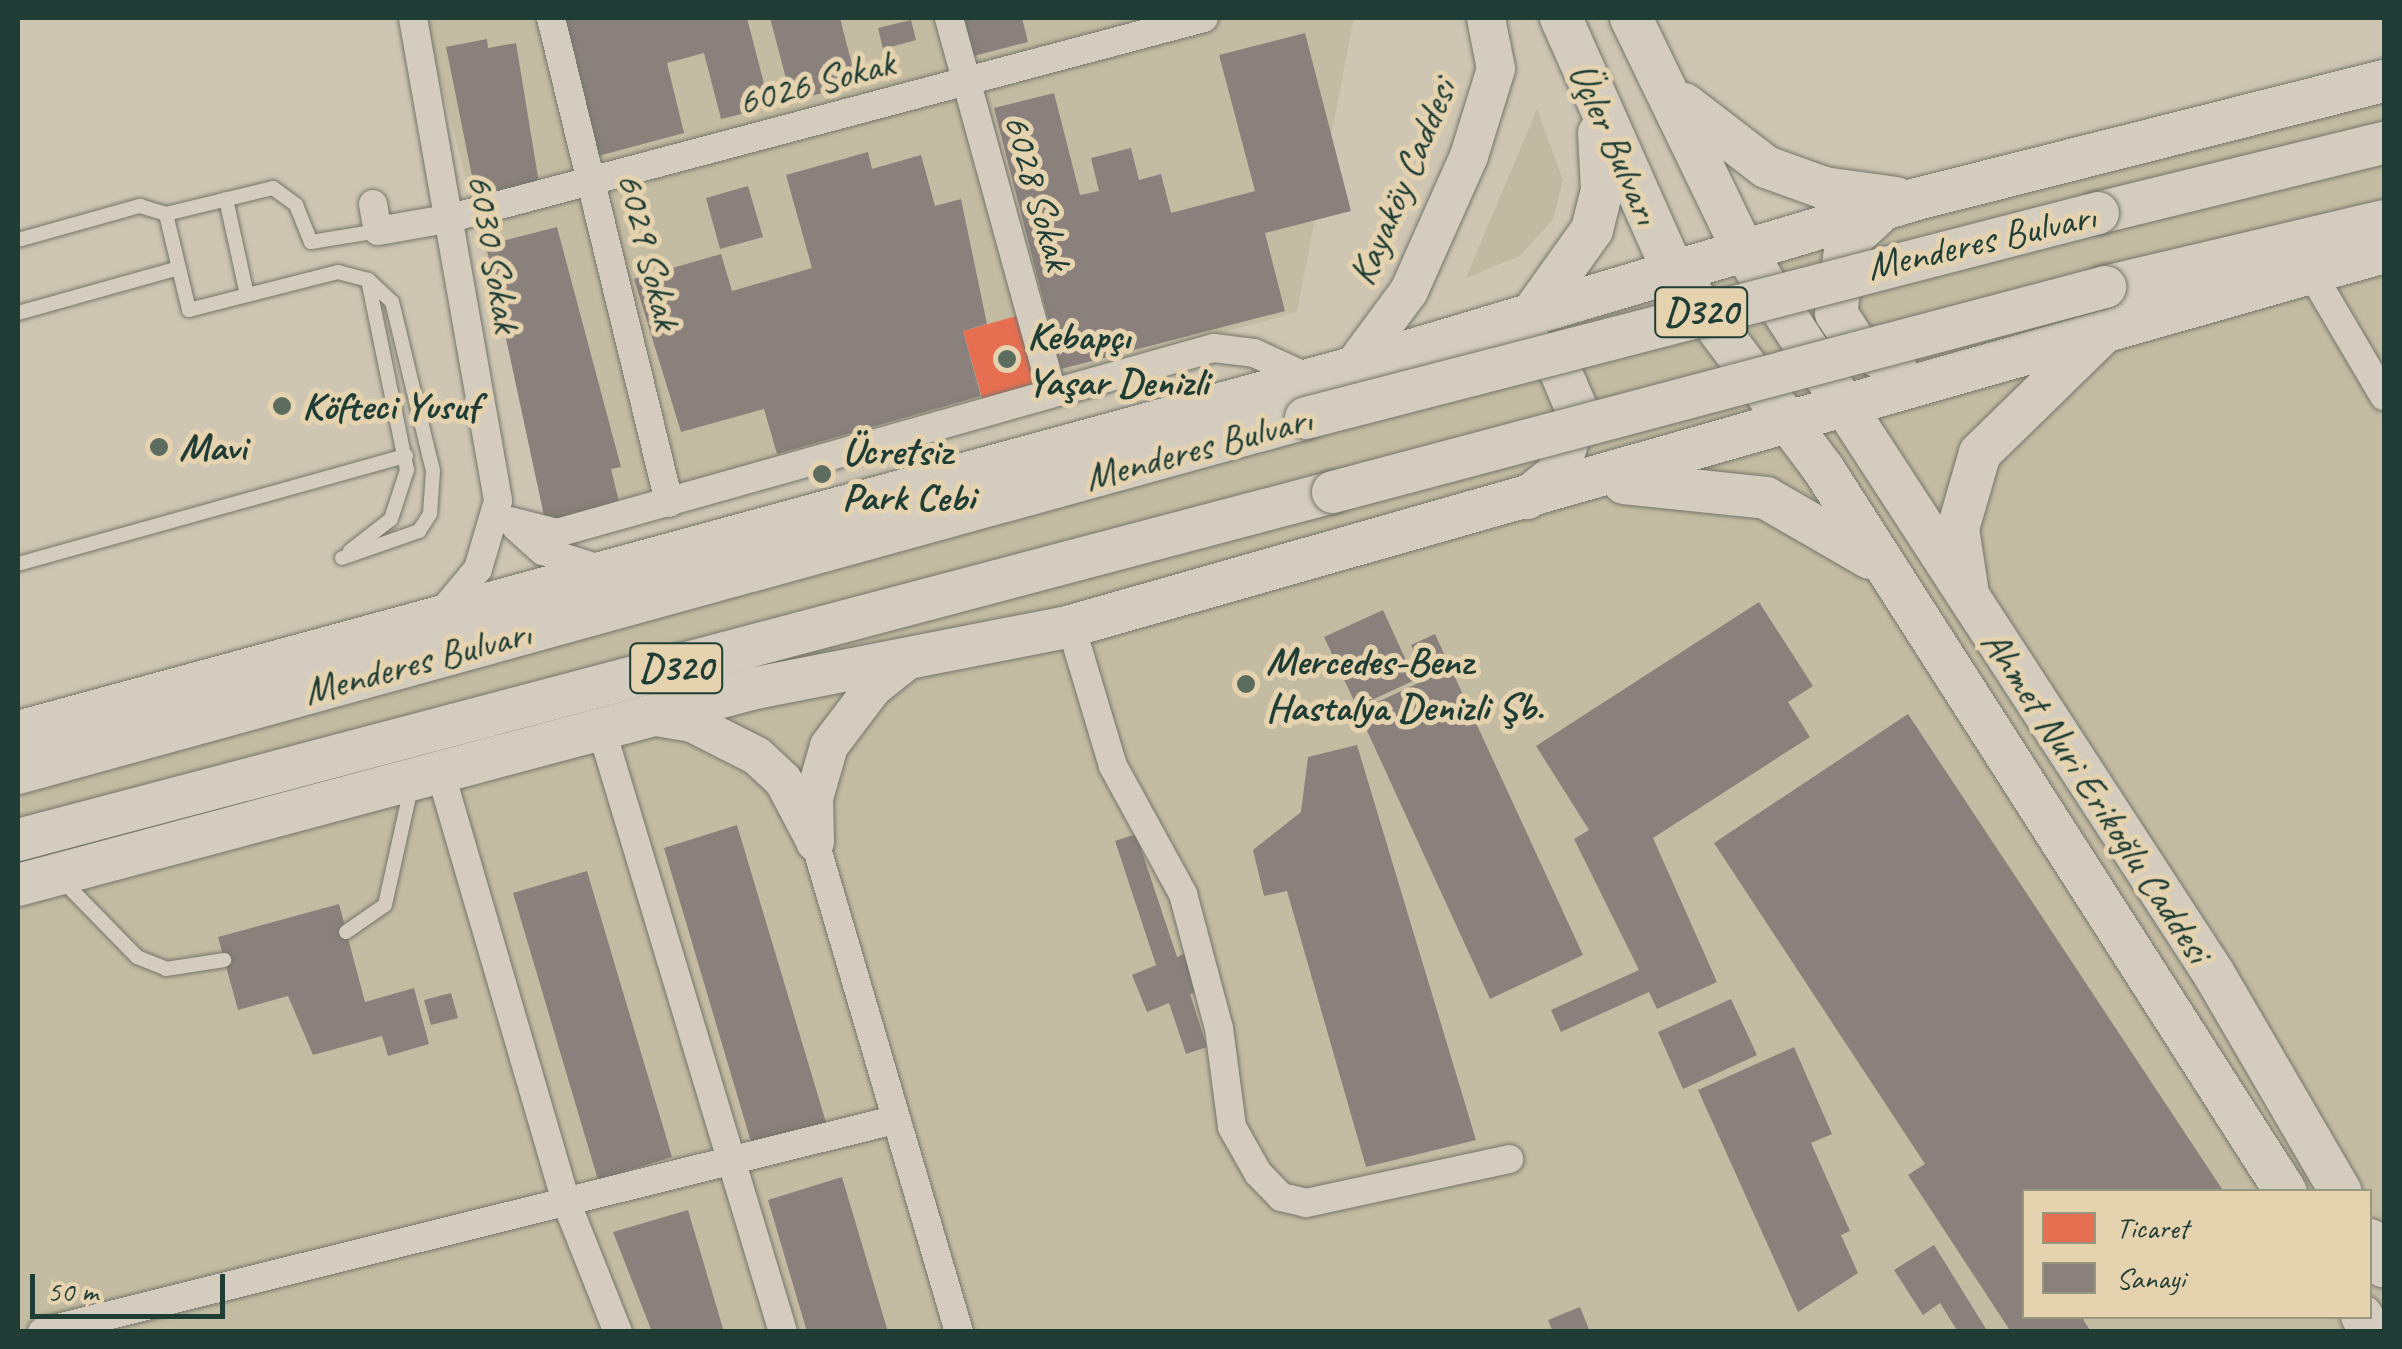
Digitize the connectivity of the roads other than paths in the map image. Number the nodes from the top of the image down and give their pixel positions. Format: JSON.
{"nodes":[{"id":1,"x":413,"y":18,"type":"edge"},
{"id":2,"x":551,"y":18,"type":"edge"},
{"id":3,"x":949,"y":18,"type":"edge"},
{"id":4,"x":1204,"y":18,"type":"edge"},
{"id":5,"x":1486,"y":18,"type":"edge"},
{"id":6,"x":1561,"y":18,"type":"edge"},
{"id":7,"x":1631,"y":18,"type":"edge"},
{"id":8,"x":2384,"y":81,"type":"edge"},
{"id":9,"x":966,"y":82,"type":"junction"},
{"id":10,"x":1662,"y":82,"type":"junction"},
{"id":11,"x":1597,"y":113,"type":"junction"},
{"id":12,"x":2384,"y":143,"type":"edge"},
{"id":13,"x":592,"y":184,"type":"junction"},
{"id":14,"x":226,"y":198,"type":"junction"},
{"id":15,"x":1916,"y":199,"type":"junction"},
{"id":16,"x":166,"y":214,"type":"junction"},
{"id":17,"x":376,"y":217,"type":"joint"},
{"id":18,"x":447,"y":219,"type":"junction"},
{"id":19,"x":2384,"y":220,"type":"edge"},
{"id":20,"x":18,"y":240,"type":"edge"},
{"id":21,"x":1742,"y":248,"type":"junction"},
{"id":22,"x":2384,"y":252,"type":"edge"},
{"id":23,"x":179,"y":268,"type":"junction"},
{"id":24,"x":1672,"y":268,"type":"junction"},
{"id":25,"x":2312,"y":274,"type":"junction"},
{"id":26,"x":368,"y":280,"type":"junction"},
{"id":27,"x":247,"y":295,"type":"junction"},
{"id":28,"x":2109,"y":306,"type":"junction"},
{"id":29,"x":1537,"y":307,"type":"junction"},
{"id":30,"x":18,"y":313,"type":"edge"},
{"id":31,"x":1482,"y":328,"type":"junction"},
{"id":32,"x":1352,"y":368,"type":"junction"},
{"id":33,"x":1943,"y":377,"type":"junction"},
{"id":34,"x":1051,"y":388,"type":"junction"},
{"id":35,"x":2384,"y":396,"type":"edge"},
{"id":36,"x":1309,"y":399,"type":"junction"},
{"id":37,"x":1842,"y":407,"type":"junction"},
{"id":38,"x":1791,"y":422,"type":"junction"},
{"id":39,"x":406,"y":456,"type":"junction"},
{"id":40,"x":1589,"y":482,"type":"junction"},
{"id":41,"x":1526,"y":498,"type":"junction"},
{"id":42,"x":669,"y":503,"type":"junction"},
{"id":43,"x":504,"y":511,"type":"junction"},
{"id":44,"x":18,"y":564,"type":"edge"},
{"id":45,"x":602,"y":569,"type":"junction"},
{"id":46,"x":1888,"y":572,"type":"junction"},
{"id":47,"x":1973,"y":607,"type":"junction"},
{"id":48,"x":438,"y":615,"type":"junction"},
{"id":49,"x":1071,"y":626,"type":"junction"},
{"id":50,"x":926,"y":648,"type":"junction"},
{"id":51,"x":650,"y":716,"type":"junction"},
{"id":52,"x":195,"y":724,"type":"junction"},
{"id":53,"x":35,"y":727,"type":"edge"},
{"id":54,"x":601,"y":728,"type":"junction"},
{"id":55,"x":427,"y":761,"type":"junction"},
{"id":56,"x":18,"y":773,"type":"edge"},
{"id":57,"x":20,"y":840,"type":"edge"},
{"id":58,"x":815,"y":842,"type":"junction"},
{"id":59,"x":37,"y":880,"type":"edge"},
{"id":60,"x":346,"y":932,"type":"dead end"},
{"id":61,"x":224,"y":960,"type":"dead end"},
{"id":62,"x":890,"y":1120,"type":"junction"},
{"id":63,"x":1509,"y":1158,"type":"dead end"},
{"id":64,"x":734,"y":1164,"type":"junction"},
{"id":65,"x":2284,"y":1189,"type":"edge"},
{"id":66,"x":2339,"y":1189,"type":"edge"},
{"id":67,"x":567,"y":1204,"type":"junction"},
{"id":68,"x":2372,"y":1244,"type":"edge"},
{"id":69,"x":2384,"y":1266,"type":"edge"},
{"id":70,"x":42,"y":1332,"type":"edge"},
{"id":71,"x":618,"y":1332,"type":"edge"},
{"id":72,"x":784,"y":1332,"type":"edge"},
{"id":73,"x":959,"y":1332,"type":"edge"}],
"edges":[{"from":1,"to":18,"type":"street","name":"6030 Sokak"},
{"from":2,"to":13,"type":"street","name":"6029 Sokak"},
{"from":3,"to":9,"type":"street","name":"6028 Sokak"},
{"from":4,"to":9,"type":"street","name":"6026 Sokak"},
{"from":5,"to":32,"type":"street","name":"Kayaköy Caddesi"},
{"from":6,"to":11,"type":"main road","name":"Üçler Bulvarı"},
{"from":7,"to":10,"type":"main road","name":"Üçler Bulvarı"},
{"from":8,"to":15,"type":"main road"},
{"from":9,"to":13,"type":"street","name":"6026 Sokak"},
{"from":9,"to":34,"type":"street","name":"6028 Sokak"},
{"from":10,"to":15,"type":"main road"},
{"from":10,"to":21,"type":"main road","name":"Üçler Bulvarı"},
{"from":11,"to":24,"type":"main road","name":"Üçler Bulvarı"},
{"from":11,"to":29,"type":"main road"},
{"from":12,"to":36,"type":"main road","name":"Menderes Bulvarı","number":"D320","bridge":true},
{"from":13,"to":18,"type":"street","name":"6026 Sokak"},
{"from":13,"to":42,"type":"street","name":"6029 Sokak"},
{"from":14,"to":16,"type":"lane"},
{"from":14,"to":17,"type":"lane"},
{"from":14,"to":27,"type":"lane"},
{"from":15,"to":21,"type":"main road"},
{"from":15,"to":33,"type":"main road"},
{"from":16,"to":20,"type":"lane"},
{"from":16,"to":23,"type":"lane"},
{"from":17,"to":18,"type":"street","name":"6026 Sokak"},
{"from":18,"to":43,"type":"street","name":"6030 Sokak"},
{"from":19,"to":28,"type":"main road","name":"Menderes Bulvarı"},
{"from":21,"to":24,"type":"main road"},
{"from":21,"to":37,"type":"main road","name":"Üçler Bulvarı"},
{"from":22,"to":25,"type":"main road"},
{"from":23,"to":27,"type":"lane"},
{"from":23,"to":30,"type":"lane"},
{"from":24,"to":29,"type":"main road"},
{"from":24,"to":38,"type":"main road","name":"Üçler Bulvarı"},
{"from":25,"to":28,"type":"main road"},
{"from":25,"to":35,"type":"street"},
{"from":26,"to":27,"type":"lane"},
{"from":26,"to":39,"type":"lane"},
{"from":26,"to":39,"type":"lane"},
{"from":28,"to":33,"type":"main road"},
{"from":28,"to":47,"type":"main road"},
{"from":28,"to":55,"type":"main road","name":"Menderes Bulvarı","number":"D320","bridge":true},
{"from":29,"to":31,"type":"main road"},
{"from":31,"to":32,"type":"main road"},
{"from":31,"to":41,"type":"main road"},
{"from":32,"to":36,"type":"main road"},
{"from":33,"to":37,"type":"main road"},
{"from":34,"to":36,"type":"street"},
{"from":34,"to":42,"type":"street"},
{"from":36,"to":45,"type":"main road"},
{"from":36,"to":52,"type":"main road","name":"Menderes Bulvarı","number":"D320"},
{"from":37,"to":38,"type":"main road"},
{"from":37,"to":47,"type":"main road","name":"Ahmet Nuri Erikoğlu Caddesi"},
{"from":38,"to":40,"type":"main road"},
{"from":38,"to":46,"type":"main road","name":"Ahmet Nuri Erikoğlu Caddesi"},
{"from":39,"to":44,"type":"lane"},
{"from":40,"to":41,"type":"main road"},
{"from":40,"to":46,"type":"main road"},
{"from":41,"to":49,"type":"main road"},
{"from":42,"to":43,"type":"street"},
{"from":43,"to":45,"type":"street"},
{"from":43,"to":48,"type":"street","name":"6030 Sokak"},
{"from":45,"to":48,"type":"main road"},
{"from":46,"to":65,"type":"main road","name":"Ahmet Nuri Erikoğlu Caddesi"},
{"from":47,"to":66,"type":"main road","name":"Ahmet Nuri Erikoğlu Caddesi"},
{"from":48,"to":53,"type":"main road"},
{"from":49,"to":50,"type":"main road"},
{"from":49,"to":63,"type":"street"},
{"from":50,"to":51,"type":"main road"},
{"from":50,"to":58,"type":"street"},
{"from":51,"to":54,"type":"main road"},
{"from":51,"to":58,"type":"street"},
{"from":52,"to":53,"type":"main road"},
{"from":52,"to":56,"type":"main road","name":"Menderes Bulvarı","number":"D320"},
{"from":54,"to":55,"type":"main road"},
{"from":54,"to":64,"type":"street"},
{"from":55,"to":57,"type":"main road","name":"Menderes Bulvarı","number":"D320"},
{"from":55,"to":59,"type":"main road"},
{"from":55,"to":60,"type":"lane"},
{"from":55,"to":67,"type":"street"},
{"from":57,"to":59,"type":"street"},
{"from":58,"to":62,"type":"street"},
{"from":59,"to":61,"type":"lane"},
{"from":62,"to":64,"type":"street"},
{"from":62,"to":73,"type":"street"},
{"from":64,"to":67,"type":"street"},
{"from":64,"to":72,"type":"street"},
{"from":67,"to":70,"type":"street"},
{"from":67,"to":71,"type":"street"},
{"from":68,"to":69,"type":"main road"}]}
